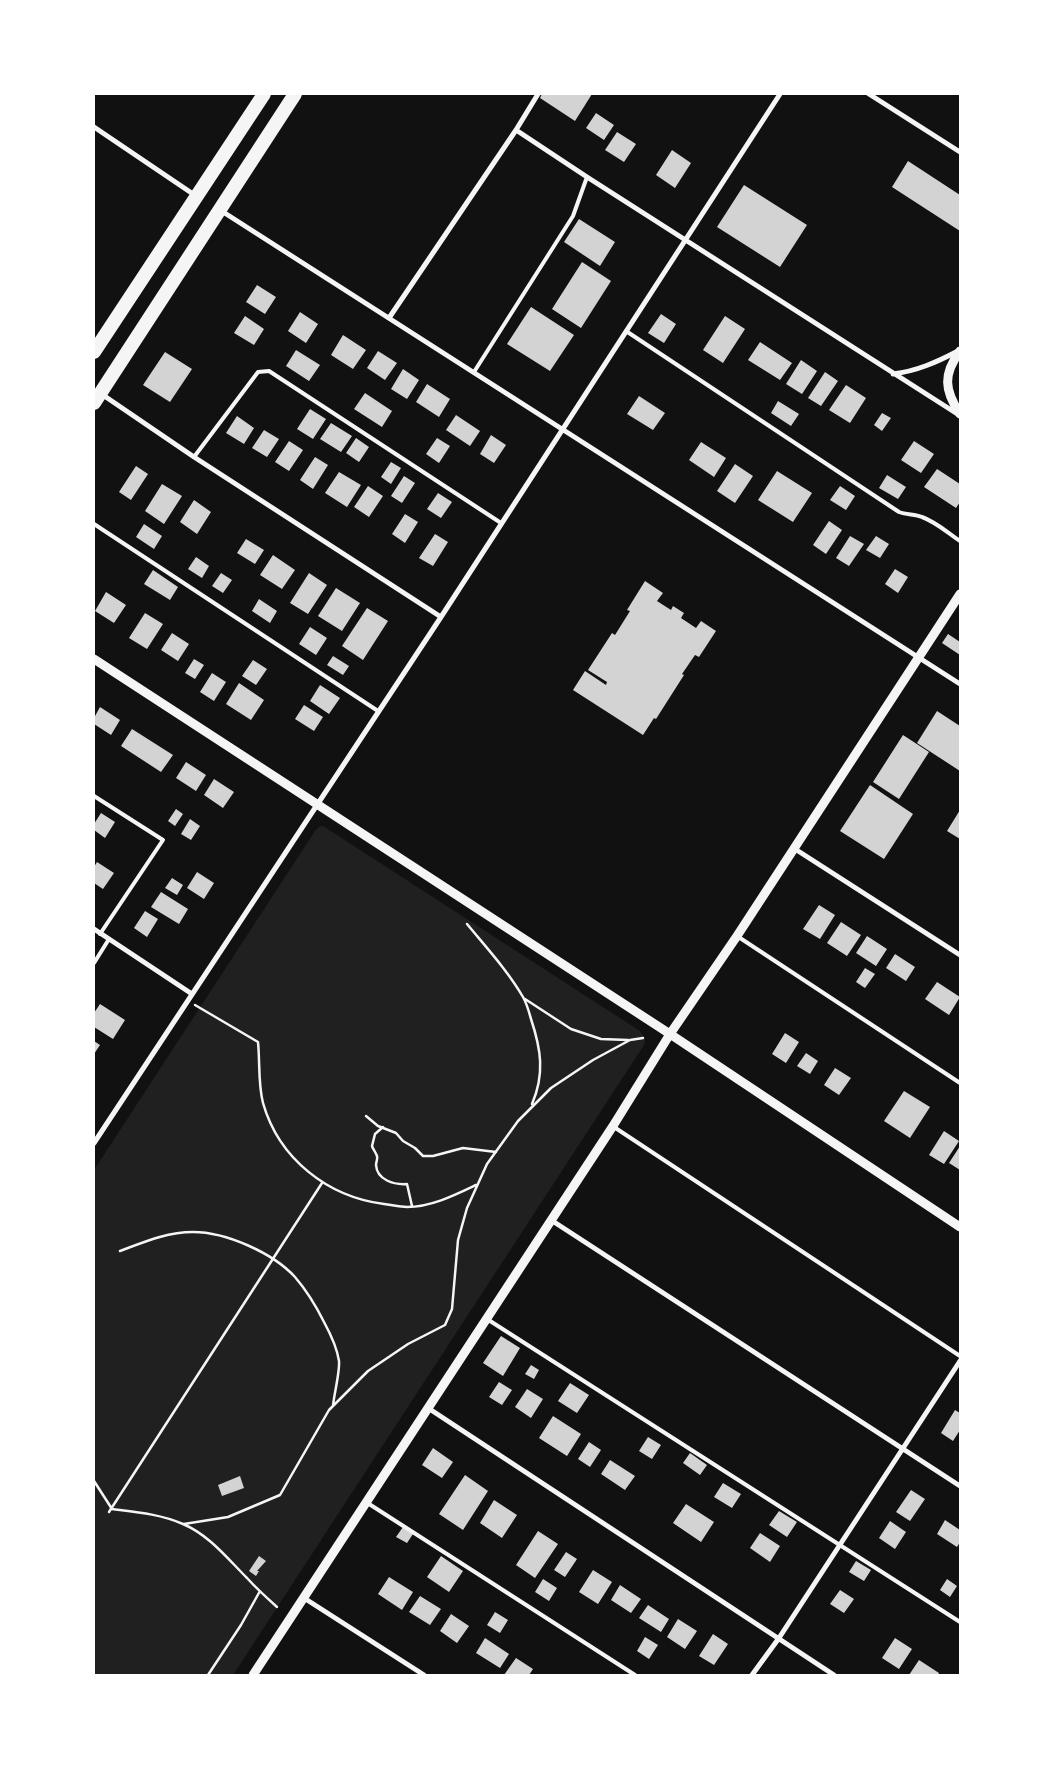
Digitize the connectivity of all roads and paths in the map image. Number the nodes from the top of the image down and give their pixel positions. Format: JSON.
{"nodes":[{"id":1,"x":264,"y":94,"type":"edge"},
{"id":2,"x":296,"y":94,"type":"edge"},
{"id":3,"x":538,"y":94,"type":"edge"},
{"id":4,"x":780,"y":94,"type":"edge"},
{"id":5,"x":868,"y":94,"type":"edge"},
{"id":6,"x":94,"y":127,"type":"edge"},
{"id":7,"x":516,"y":130,"type":"junction"},
{"id":8,"x":960,"y":152,"type":"edge"},
{"id":9,"x":587,"y":177,"type":"junction"},
{"id":10,"x":197,"y":196,"type":"junction"},
{"id":11,"x":219,"y":210,"type":"junction"},
{"id":12,"x":686,"y":240,"type":"junction"},
{"id":13,"x":389,"y":318,"type":"junction"},
{"id":14,"x":626,"y":331,"type":"junction"},
{"id":15,"x":960,"y":350,"type":"edge"},
{"id":16,"x":94,"y":352,"type":"edge"},
{"id":17,"x":474,"y":372,"type":"junction"},
{"id":18,"x":893,"y":374,"type":"junction"},
{"id":19,"x":97,"y":398,"type":"edge"},
{"id":20,"x":960,"y":415,"type":"edge"},
{"id":21,"x":563,"y":429,"type":"junction"},
{"id":22,"x":194,"y":456,"type":"junction"},
{"id":23,"x":501,"y":523,"type":"junction"},
{"id":24,"x":94,"y":524,"type":"edge"},
{"id":25,"x":960,"y":540,"type":"edge"},
{"id":26,"x":960,"y":594,"type":"edge"},
{"id":27,"x":441,"y":617,"type":"junction"},
{"id":28,"x":920,"y":658,"type":"junction"},
{"id":29,"x":94,"y":659,"type":"edge"},
{"id":30,"x":960,"y":684,"type":"edge"},
{"id":31,"x":378,"y":711,"type":"junction"},
{"id":32,"x":94,"y":796,"type":"edge"},
{"id":33,"x":318,"y":804,"type":"junction"},
{"id":34,"x":795,"y":849,"type":"junction"},
{"id":35,"x":467,"y":924,"type":"dead end"},
{"id":36,"x":94,"y":930,"type":"edge"},
{"id":37,"x":100,"y":934,"type":"junction"},
{"id":38,"x":737,"y":936,"type":"junction"},
{"id":39,"x":109,"y":939,"type":"junction"},
{"id":40,"x":960,"y":955,"type":"edge"},
{"id":41,"x":94,"y":963,"type":"edge"},
{"id":42,"x":192,"y":994,"type":"junction"},
{"id":43,"x":523,"y":998,"type":"junction"},
{"id":44,"x":188,"y":1001,"type":"junction"},
{"id":45,"x":670,"y":1034,"type":"junction"},
{"id":46,"x":642,"y":1038,"type":"dead end"},
{"id":47,"x":630,"y":1040,"type":"junction"},
{"id":48,"x":960,"y":1083,"type":"edge"},
{"id":49,"x":532,"y":1106,"type":"junction"},
{"id":50,"x":366,"y":1116,"type":"dead end"},
{"id":51,"x":613,"y":1126,"type":"junction"},
{"id":52,"x":383,"y":1127,"type":"junction"},
{"id":53,"x":94,"y":1143,"type":"edge"},
{"id":54,"x":496,"y":1152,"type":"junction"},
{"id":55,"x":322,"y":1183,"type":"junction"},
{"id":56,"x":477,"y":1184,"type":"junction"},
{"id":57,"x":412,"y":1206,"type":"junction"},
{"id":58,"x":551,"y":1220,"type":"junction"},
{"id":59,"x":960,"y":1227,"type":"edge"},
{"id":60,"x":120,"y":1251,"type":"dead end"},
{"id":61,"x":274,"y":1260,"type":"junction"},
{"id":62,"x":487,"y":1319,"type":"junction"},
{"id":63,"x":960,"y":1356,"type":"edge"},
{"id":64,"x":960,"y":1361,"type":"edge"},
{"id":65,"x":332,"y":1407,"type":"junction"},
{"id":66,"x":428,"y":1408,"type":"junction"},
{"id":67,"x":903,"y":1449,"type":"junction"},
{"id":68,"x":94,"y":1481,"type":"edge"},
{"id":69,"x":960,"y":1486,"type":"edge"},
{"id":70,"x":366,"y":1502,"type":"junction"},
{"id":71,"x":112,"y":1508,"type":"junction"},
{"id":72,"x":109,"y":1512,"type":"dead end"},
{"id":73,"x":184,"y":1524,"type":"junction"},
{"id":74,"x":840,"y":1544,"type":"junction"},
{"id":75,"x":260,"y":1591,"type":"junction"},
{"id":76,"x":304,"y":1598,"type":"junction"},
{"id":77,"x":277,"y":1607,"type":"dead end"},
{"id":78,"x":960,"y":1622,"type":"edge"},
{"id":79,"x":779,"y":1638,"type":"junction"},
{"id":80,"x":208,"y":1675,"type":"edge"},
{"id":81,"x":253,"y":1675,"type":"edge"},
{"id":82,"x":424,"y":1675,"type":"edge"},
{"id":83,"x":636,"y":1675,"type":"edge"},
{"id":84,"x":752,"y":1675,"type":"edge"},
{"id":85,"x":834,"y":1675,"type":"edge"}],
"edges":[{"from":1,"to":10,"type":"highway"},
{"from":2,"to":11,"type":"highway"},
{"from":3,"to":7,"type":"street"},
{"from":4,"to":12,"type":"street"},
{"from":5,"to":8,"type":"street"},
{"from":6,"to":10,"type":"street"},
{"from":7,"to":9,"type":"street"},
{"from":7,"to":13,"type":"street"},
{"from":9,"to":12,"type":"street"},
{"from":9,"to":17,"type":"lane"},
{"from":10,"to":16,"type":"highway"},
{"from":11,"to":13,"type":"street"},
{"from":11,"to":19,"type":"highway"},
{"from":12,"to":14,"type":"street"},
{"from":12,"to":18,"type":"street"},
{"from":13,"to":17,"type":"street"},
{"from":14,"to":21,"type":"street"},
{"from":14,"to":25,"type":"lane"},
{"from":15,"to":18,"type":"street"},
{"from":15,"to":20,"type":"street"},
{"from":17,"to":21,"type":"street"},
{"from":18,"to":20,"type":"street"},
{"from":19,"to":22,"type":"street"},
{"from":21,"to":23,"type":"street"},
{"from":21,"to":28,"type":"street"},
{"from":22,"to":23,"type":"lane"},
{"from":22,"to":27,"type":"street"},
{"from":23,"to":27,"type":"street"},
{"from":24,"to":31,"type":"lane"},
{"from":26,"to":28,"type":"street"},
{"from":27,"to":31,"type":"street"},
{"from":28,"to":30,"type":"street"},
{"from":28,"to":34,"type":"street"},
{"from":29,"to":33,"type":"street"},
{"from":31,"to":33,"type":"street"},
{"from":32,"to":37,"type":"lane"},
{"from":33,"to":42,"type":"street"},
{"from":33,"to":45,"type":"street"},
{"from":34,"to":38,"type":"street"},
{"from":34,"to":40,"type":"street"},
{"from":35,"to":43,"type":"path"},
{"from":36,"to":37,"type":"street"},
{"from":37,"to":39,"type":"street"},
{"from":38,"to":45,"type":"street"},
{"from":38,"to":48,"type":"lane"},
{"from":39,"to":41,"type":"lane"},
{"from":39,"to":42,"type":"street"},
{"from":42,"to":44,"type":"street"},
{"from":43,"to":47,"type":"path"},
{"from":43,"to":49,"type":"path"},
{"from":44,"to":53,"type":"street"},
{"from":44,"to":55,"type":"path"},
{"from":45,"to":51,"type":"street"},
{"from":45,"to":59,"type":"street"},
{"from":46,"to":47,"type":"path"},
{"from":47,"to":49,"type":"path"},
{"from":49,"to":54,"type":"path"},
{"from":50,"to":52,"type":"path"},
{"from":51,"to":58,"type":"street"},
{"from":51,"to":63,"type":"lane"},
{"from":52,"to":54,"type":"path"},
{"from":52,"to":57,"type":"path"},
{"from":54,"to":56,"type":"path"},
{"from":55,"to":57,"type":"path"},
{"from":55,"to":61,"type":"path"},
{"from":56,"to":57,"type":"path"},
{"from":56,"to":65,"type":"path"},
{"from":58,"to":62,"type":"street"},
{"from":58,"to":67,"type":"street"},
{"from":60,"to":61,"type":"path"},
{"from":61,"to":65,"type":"path"},
{"from":61,"to":71,"type":"path"},
{"from":62,"to":66,"type":"street"},
{"from":62,"to":74,"type":"lane"},
{"from":64,"to":67,"type":"street"},
{"from":65,"to":73,"type":"path"},
{"from":66,"to":70,"type":"street"},
{"from":66,"to":79,"type":"street"},
{"from":67,"to":69,"type":"street"},
{"from":67,"to":74,"type":"street"},
{"from":68,"to":71,"type":"path"},
{"from":70,"to":76,"type":"street"},
{"from":70,"to":83,"type":"lane"},
{"from":71,"to":72,"type":"path"},
{"from":71,"to":73,"type":"path"},
{"from":73,"to":75,"type":"path"},
{"from":74,"to":78,"type":"lane"},
{"from":74,"to":79,"type":"street"},
{"from":75,"to":77,"type":"path"},
{"from":75,"to":80,"type":"path"},
{"from":76,"to":81,"type":"street"},
{"from":76,"to":82,"type":"street"},
{"from":79,"to":84,"type":"street"},
{"from":79,"to":85,"type":"street"}]}
